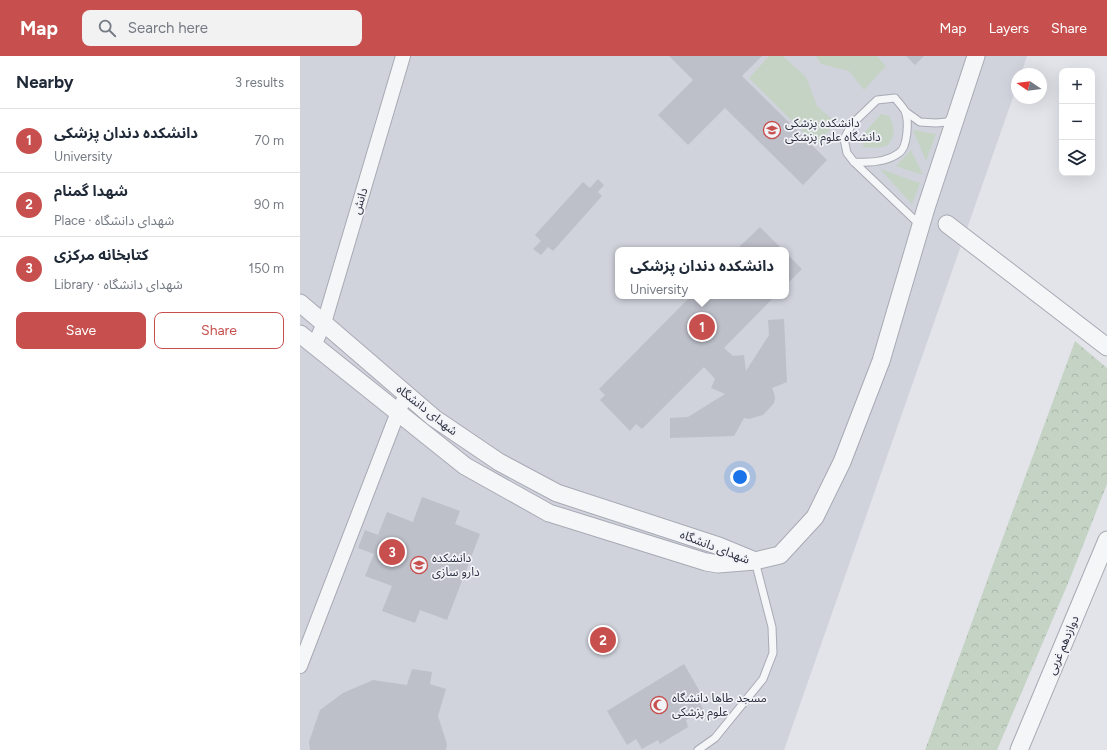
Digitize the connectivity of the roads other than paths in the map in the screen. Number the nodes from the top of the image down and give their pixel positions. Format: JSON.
{"nodes":[{"id":1,"x":403,"y":56,"type":"edge"},
{"id":2,"x":976,"y":56,"type":"edge"},
{"id":3,"x":906,"y":112,"type":"junction"},
{"id":4,"x":958,"y":112,"type":"junction"},
{"id":5,"x":854,"y":162,"type":"junction"},
{"id":6,"x":947,"y":224,"type":"dead end"},
{"id":7,"x":921,"y":226,"type":"junction"},
{"id":8,"x":300,"y":303,"type":"edge"},
{"id":9,"x":324,"y":323,"type":"junction"},
{"id":10,"x":300,"y":334,"type":"edge"},
{"id":11,"x":314,"y":346,"type":"junction"},
{"id":12,"x":1107,"y":346,"type":"edge"},
{"id":13,"x":406,"y":394,"type":"junction"},
{"id":14,"x":398,"y":412,"type":"junction"},
{"id":15,"x":1107,"y":540,"type":"edge"},
{"id":16,"x":755,"y":561,"type":"junction"},
{"id":17,"x":300,"y":666,"type":"edge"},
{"id":18,"x":698,"y":750,"type":"edge"},
{"id":19,"x":1019,"y":750,"type":"edge"}],
"edges":[{"from":1,"to":9,"type":"street","name":"دانش"},
{"from":2,"to":4,"type":"street"},
{"from":3,"to":4,"type":"lane"},
{"from":3,"to":5,"type":"lane"},
{"from":3,"to":5,"type":"lane"},
{"from":4,"to":7,"type":"street"},
{"from":5,"to":7,"type":"lane"},
{"from":6,"to":12,"type":"street"},
{"from":7,"to":16,"type":"street"},
{"from":8,"to":9,"type":"street","name":"شهدای دانشگاه"},
{"from":9,"to":11,"type":"street","name":"دانش"},
{"from":9,"to":13,"type":"street","name":"شهدای دانشگاه"},
{"from":10,"to":11,"type":"street","name":"شهدای دانشگاه"},
{"from":11,"to":14,"type":"street","name":"شهدای دانشگاه"},
{"from":13,"to":14,"type":"street"},
{"from":13,"to":16,"type":"street","name":"شهدای دانشگاه"},
{"from":14,"to":16,"type":"street","name":"شهدای دانشگاه"},
{"from":14,"to":17,"type":"street"},
{"from":15,"to":19,"type":"street","name":"دوازدهم غربی"},
{"from":16,"to":18,"type":"lane"}]}
